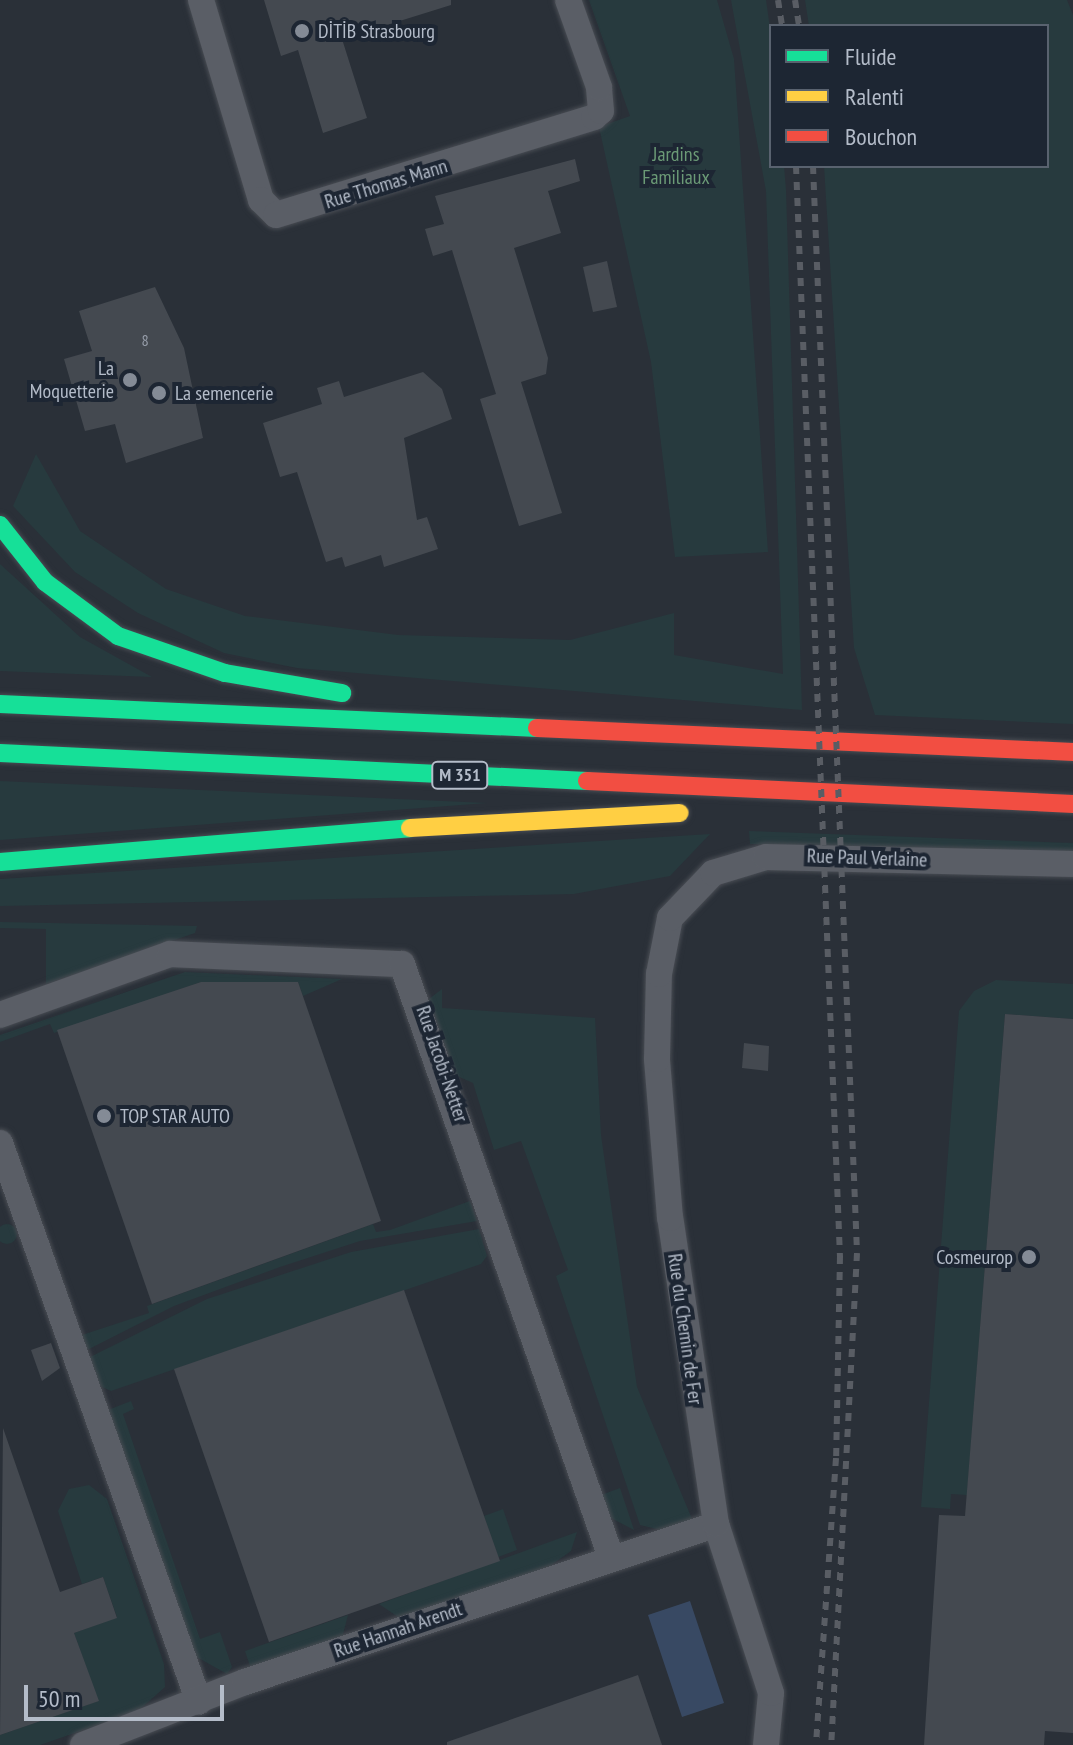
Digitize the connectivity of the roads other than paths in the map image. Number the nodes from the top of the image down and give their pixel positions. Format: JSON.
{"nodes":[{"id":1,"x":201,"y":0,"type":"edge"},
{"id":2,"x":568,"y":0,"type":"edge"},
{"id":3,"x":0,"y":525,"type":"edge"},
{"id":4,"x":365,"y":696,"type":"dead end"},
{"id":5,"x":393,"y":699,"type":"dead end"},
{"id":6,"x":0,"y":704,"type":"edge"},
{"id":7,"x":745,"y":743,"type":"junction"},
{"id":8,"x":1073,"y":752,"type":"edge"},
{"id":9,"x":0,"y":753,"type":"edge"},
{"id":10,"x":919,"y":799,"type":"junction"},
{"id":11,"x":1073,"y":804,"type":"edge"},
{"id":12,"x":816,"y":813,"type":"dead end"},
{"id":13,"x":697,"y":814,"type":"dead end"},
{"id":14,"x":0,"y":862,"type":"edge"},
{"id":15,"x":1073,"y":864,"type":"edge"},
{"id":16,"x":677,"y":907,"type":"joint"},
{"id":17,"x":0,"y":1015,"type":"edge"},
{"id":18,"x":0,"y":1143,"type":"edge"},
{"id":19,"x":716,"y":1524,"type":"junction"},
{"id":20,"x":611,"y":1557,"type":"junction"},
{"id":21,"x":199,"y":1702,"type":"junction"},
{"id":22,"x":83,"y":1745,"type":"edge"},
{"id":23,"x":766,"y":1745,"type":"edge"}],
"edges":[{"from":1,"to":2,"type":"street","name":"Rue Thomas Mann"},
{"from":3,"to":4,"type":"highway"},
{"from":5,"to":7,"type":"highway"},
{"from":6,"to":7,"type":"highway"},
{"from":7,"to":8,"type":"highway"},
{"from":9,"to":10,"type":"highway","number":"M 351"},
{"from":10,"to":11,"type":"highway","number":"M 351"},
{"from":10,"to":12,"type":"highway"},
{"from":13,"to":14,"type":"highway"},
{"from":15,"to":16,"type":"street","name":"Rue Paul Verlaine"},
{"from":16,"to":19,"type":"street","name":"Rue du Chemin de Fer"},
{"from":17,"to":20,"type":"street","name":"Rue Jacobi-Netter"},
{"from":18,"to":21,"type":"street"},
{"from":19,"to":20,"type":"street","name":"Rue Hannah Arendt"},
{"from":19,"to":23,"type":"street","name":"Rue du Chemin de Fer"},
{"from":20,"to":21,"type":"street","name":"Rue Hannah Arendt"},
{"from":21,"to":22,"type":"street","name":"Rue Hannah Arendt"}]}
